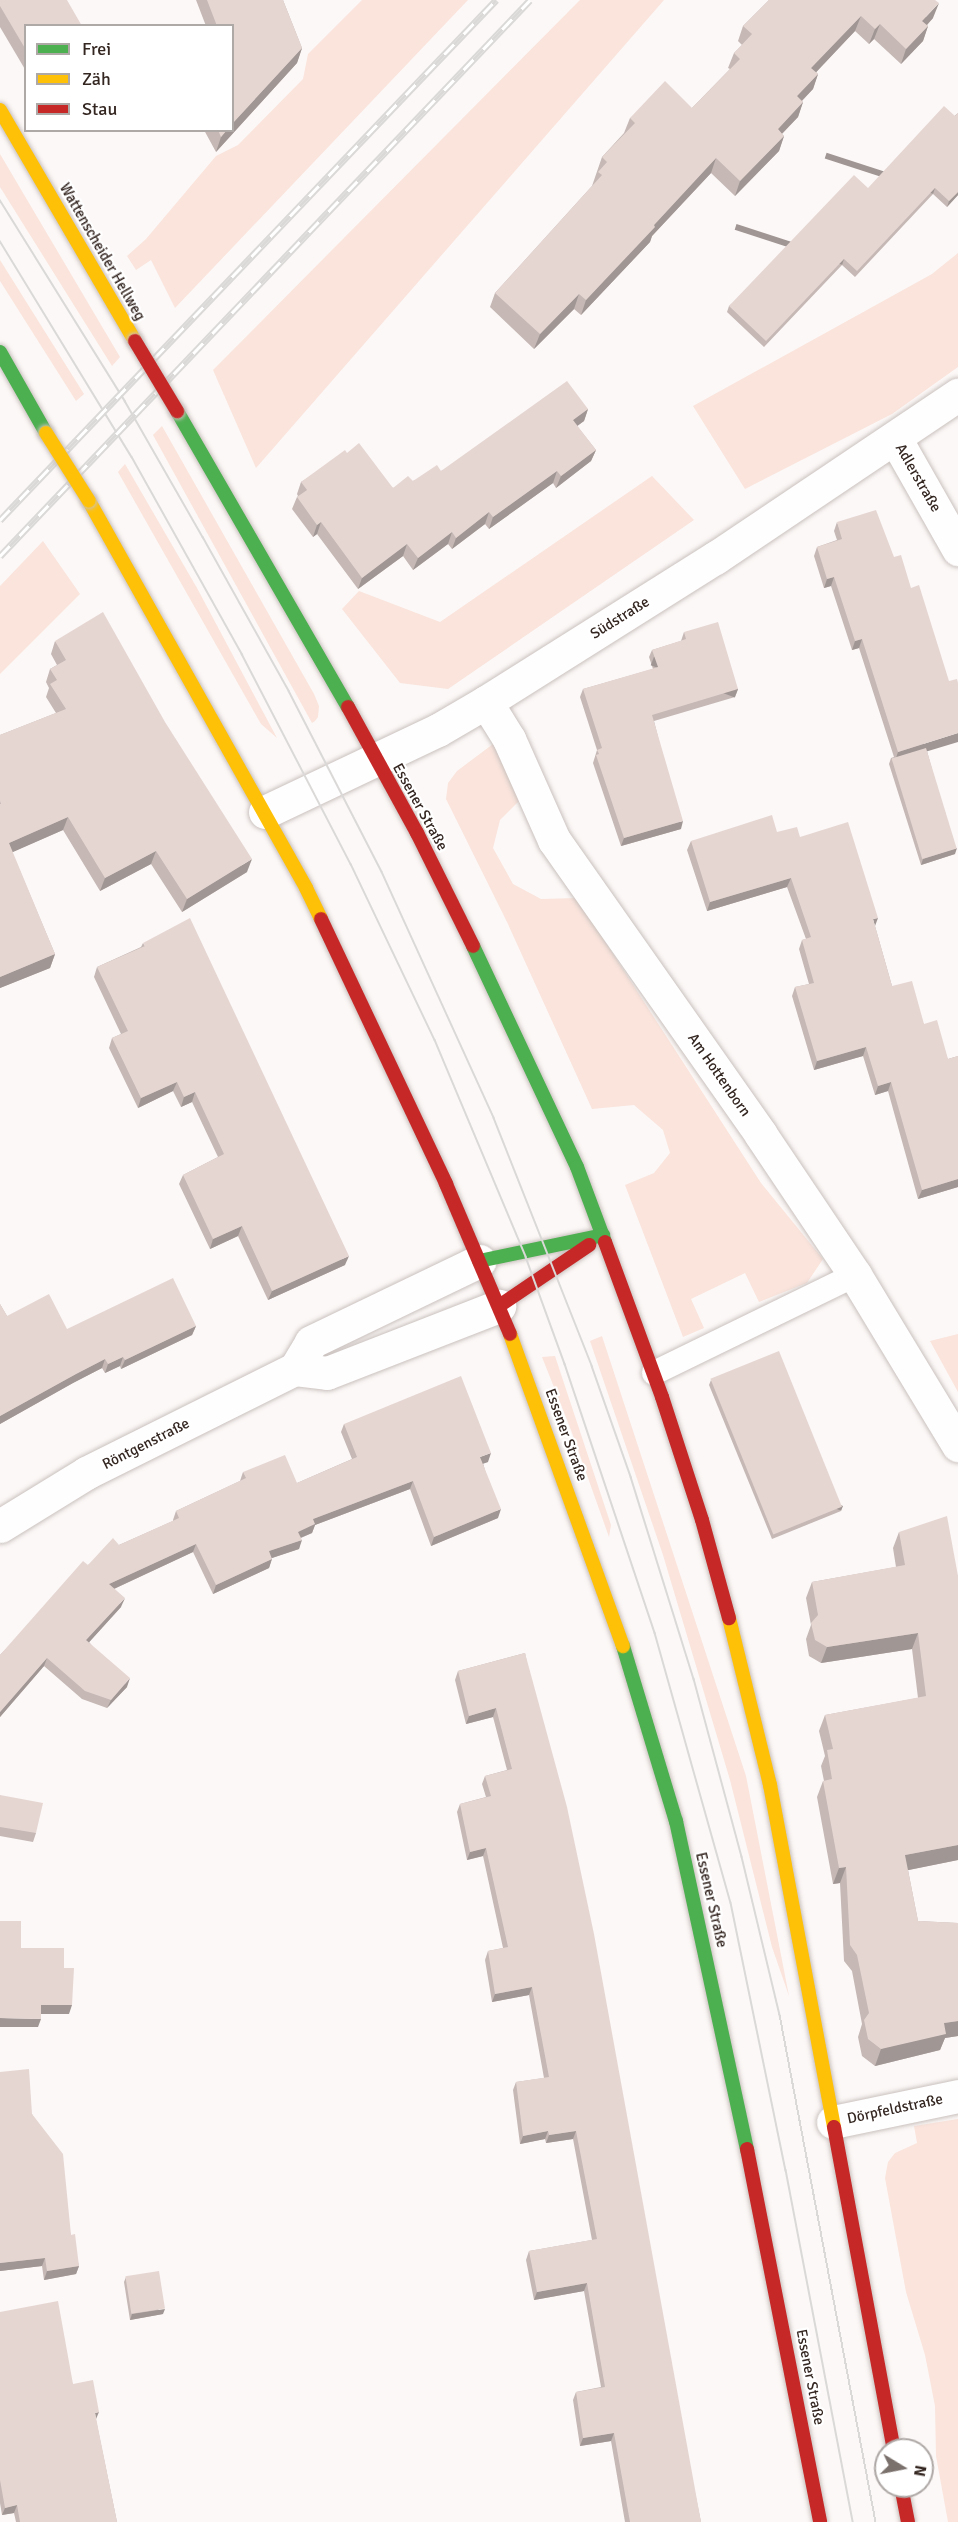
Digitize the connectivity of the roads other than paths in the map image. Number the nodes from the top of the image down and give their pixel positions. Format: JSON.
{"nodes":[{"id":1,"x":0,"y":110,"type":"edge"},
{"id":2,"x":3,"y":365,"type":"edge"},
{"id":3,"x":958,"y":395,"type":"edge"},
{"id":4,"x":177,"y":411,"type":"joint"},
{"id":5,"x":895,"y":438,"type":"junction"},
{"id":6,"x":958,"y":549,"type":"edge"},
{"id":7,"x":486,"y":702,"type":"junction"},
{"id":8,"x":375,"y":758,"type":"junction"},
{"id":9,"x":265,"y":812,"type":"junction"},
{"id":10,"x":603,"y":1235,"type":"junction"},
{"id":11,"x":479,"y":1262,"type":"junction"},
{"id":12,"x":855,"y":1275,"type":"junction"},
{"id":13,"x":499,"y":1306,"type":"junction"},
{"id":14,"x":295,"y":1369,"type":"junction"},
{"id":15,"x":654,"y":1373,"type":"junction"},
{"id":16,"x":958,"y":1445,"type":"edge"},
{"id":17,"x":0,"y":1526,"type":"edge"},
{"id":18,"x":958,"y":2096,"type":"edge"},
{"id":19,"x":833,"y":2122,"type":"junction"},
{"id":20,"x":892,"y":2438,"type":"edge"},
{"id":21,"x":903,"y":2498,"type":"edge"},
{"id":22,"x":820,"y":2522,"type":"edge"},
{"id":23,"x":908,"y":2522,"type":"edge"}],
"edges":[{"from":1,"to":4,"type":"main road","name":"Wattenscheider Hellweg","bridge":true},
{"from":2,"to":9,"type":"main road","name":"Essener Straße","bridge":true},
{"from":3,"to":5,"type":"street","name":"Südstraße"},
{"from":4,"to":8,"type":"main road","name":"Essener Straße"},
{"from":5,"to":6,"type":"street","name":"Adlerstraße"},
{"from":5,"to":7,"type":"street","name":"Südstraße"},
{"from":7,"to":8,"type":"street","name":"Südstraße"},
{"from":7,"to":12,"type":"street","name":"Am Hottenborn"},
{"from":8,"to":9,"type":"street","name":"Südstraße"},
{"from":8,"to":10,"type":"main road","name":"Essener Straße"},
{"from":9,"to":11,"type":"main road","name":"Essener Straße"},
{"from":10,"to":11,"type":"main road"},
{"from":10,"to":13,"type":"main road"},
{"from":10,"to":15,"type":"main road","name":"Essener Straße"},
{"from":11,"to":13,"type":"main road","name":"Essener Straße"},
{"from":11,"to":14,"type":"street"},
{"from":12,"to":15,"type":"lane"},
{"from":12,"to":16,"type":"street","name":"Am Hottenborn"},
{"from":13,"to":14,"type":"street"},
{"from":13,"to":22,"type":"main road","name":"Essener Straße"},
{"from":14,"to":17,"type":"street","name":"Röntgenstraße"},
{"from":15,"to":19,"type":"main road","name":"Essener Straße"},
{"from":18,"to":19,"type":"street","name":"Dörpfeldstraße"},
{"from":19,"to":20,"type":"main road","name":"Essener Straße"},
{"from":21,"to":23,"type":"main road"}]}
